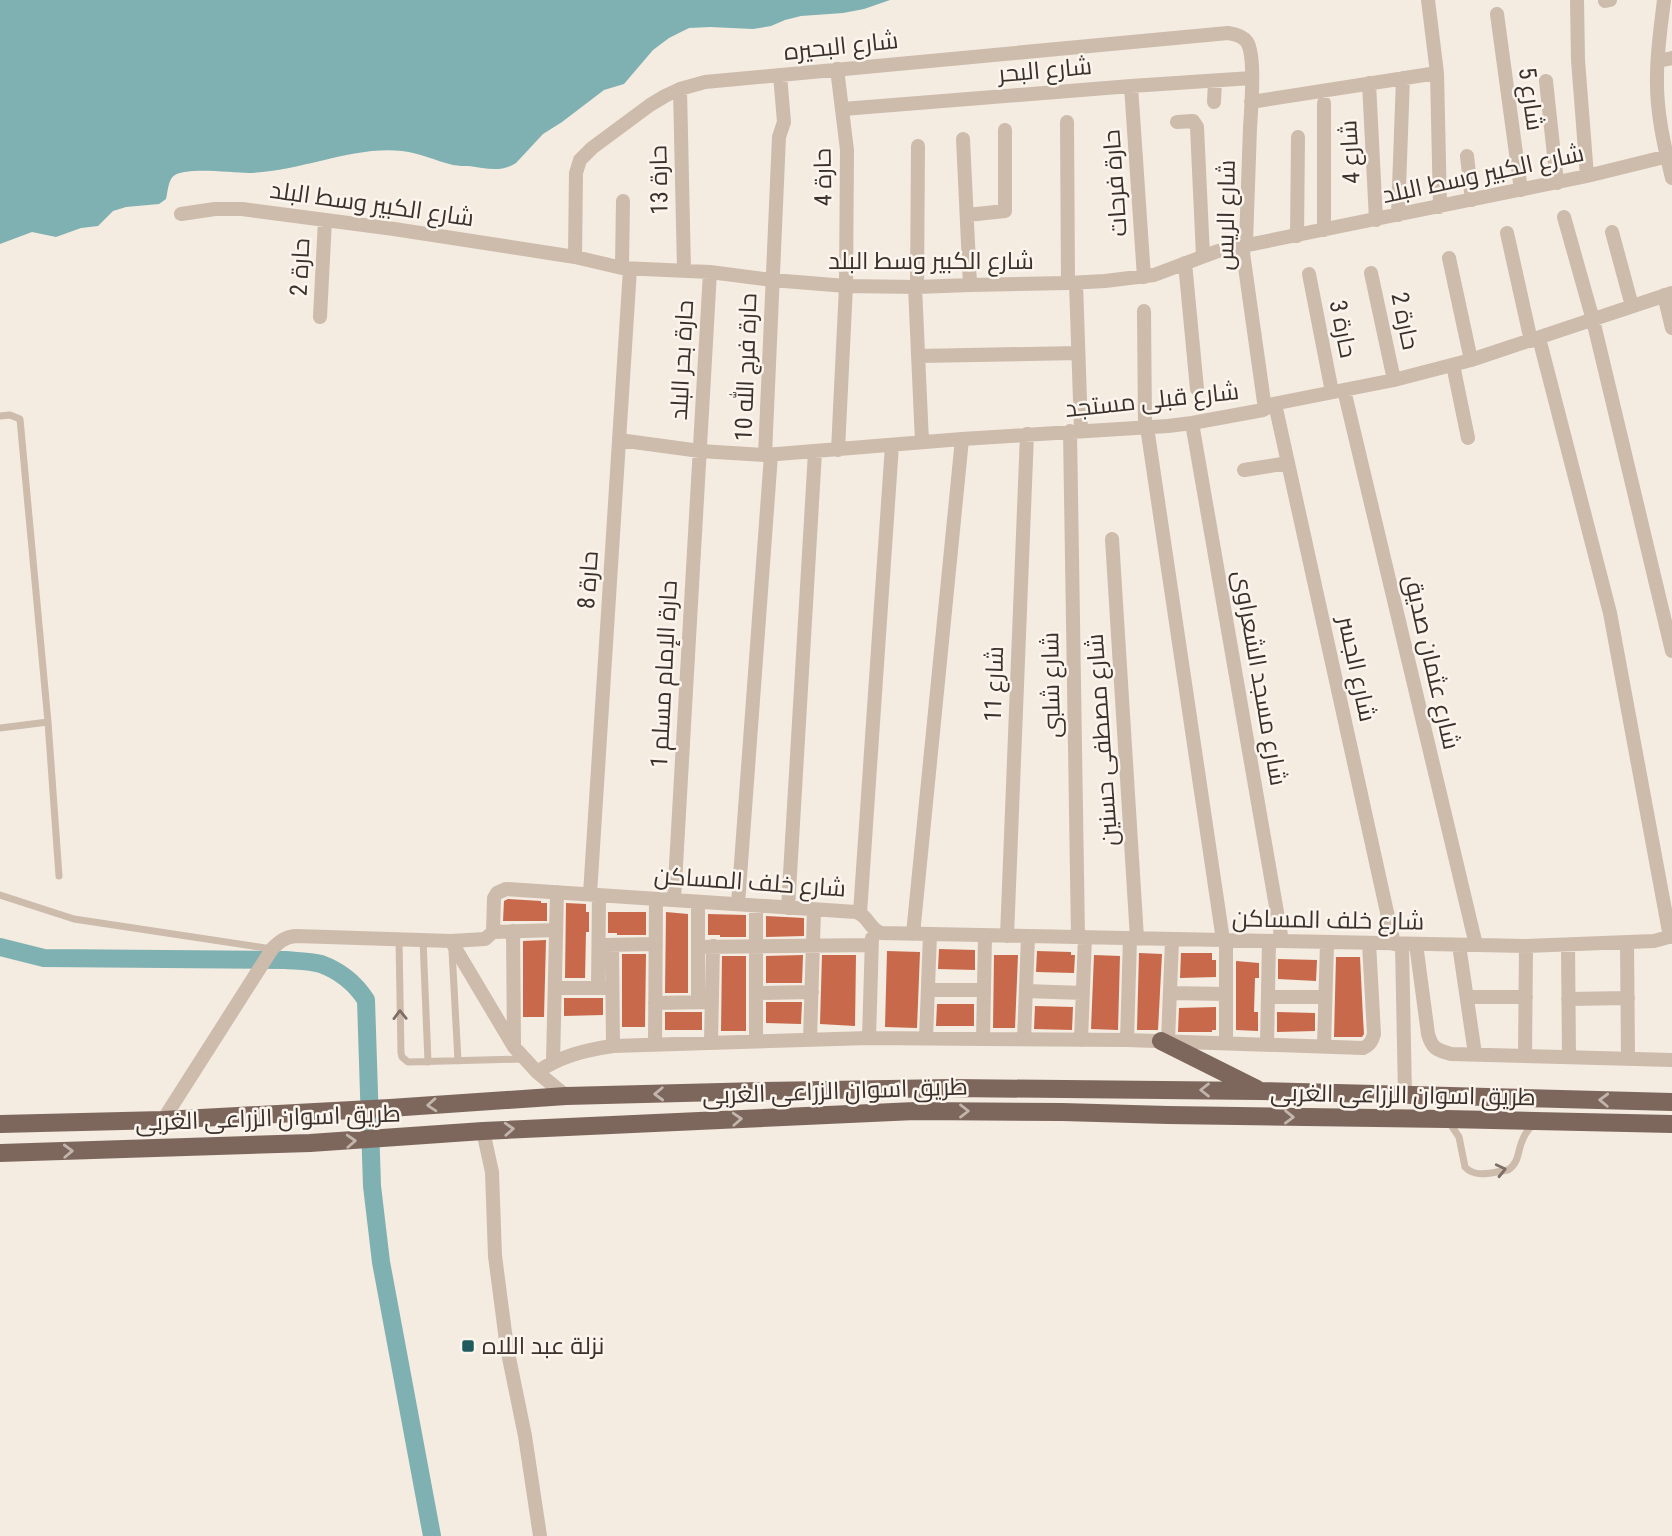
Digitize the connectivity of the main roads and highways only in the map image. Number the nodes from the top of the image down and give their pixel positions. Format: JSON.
{"nodes":[{"id":1,"x":1165,"y":1041,"type":"road end"},
{"id":2,"x":1260,"y":1091,"type":"junction"},
{"id":3,"x":1353,"y":1093,"type":"junction"},
{"id":4,"x":1664,"y":1102,"type":"edge"},
{"id":5,"x":1352,"y":1118,"type":"junction"},
{"id":6,"x":0,"y":1124,"type":"edge"},
{"id":7,"x":1664,"y":1124,"type":"edge"},
{"id":8,"x":0,"y":1153,"type":"edge"}],
"edges":[{"from":1,"to":2,"type":"main road"},
{"from":2,"to":3,"type":"main road","name":"طريق اسوان الزراعى الغربى"},
{"from":2,"to":6,"type":"main road","name":"طريق اسوان الزراعى الغربى","one_way":true},
{"from":4,"to":3,"type":"main road","name":"طريق اسوان الزراعى الغربى","one_way":true},
{"from":3,"to":5,"type":"main road"},
{"from":4,"to":7,"type":"main road"},
{"from":5,"to":7,"type":"main road","name":"طريق اسوان الزراعى الغربى"},
{"from":8,"to":5,"type":"main road","name":"طريق اسوان الزراعى الغربى","one_way":true}]}
